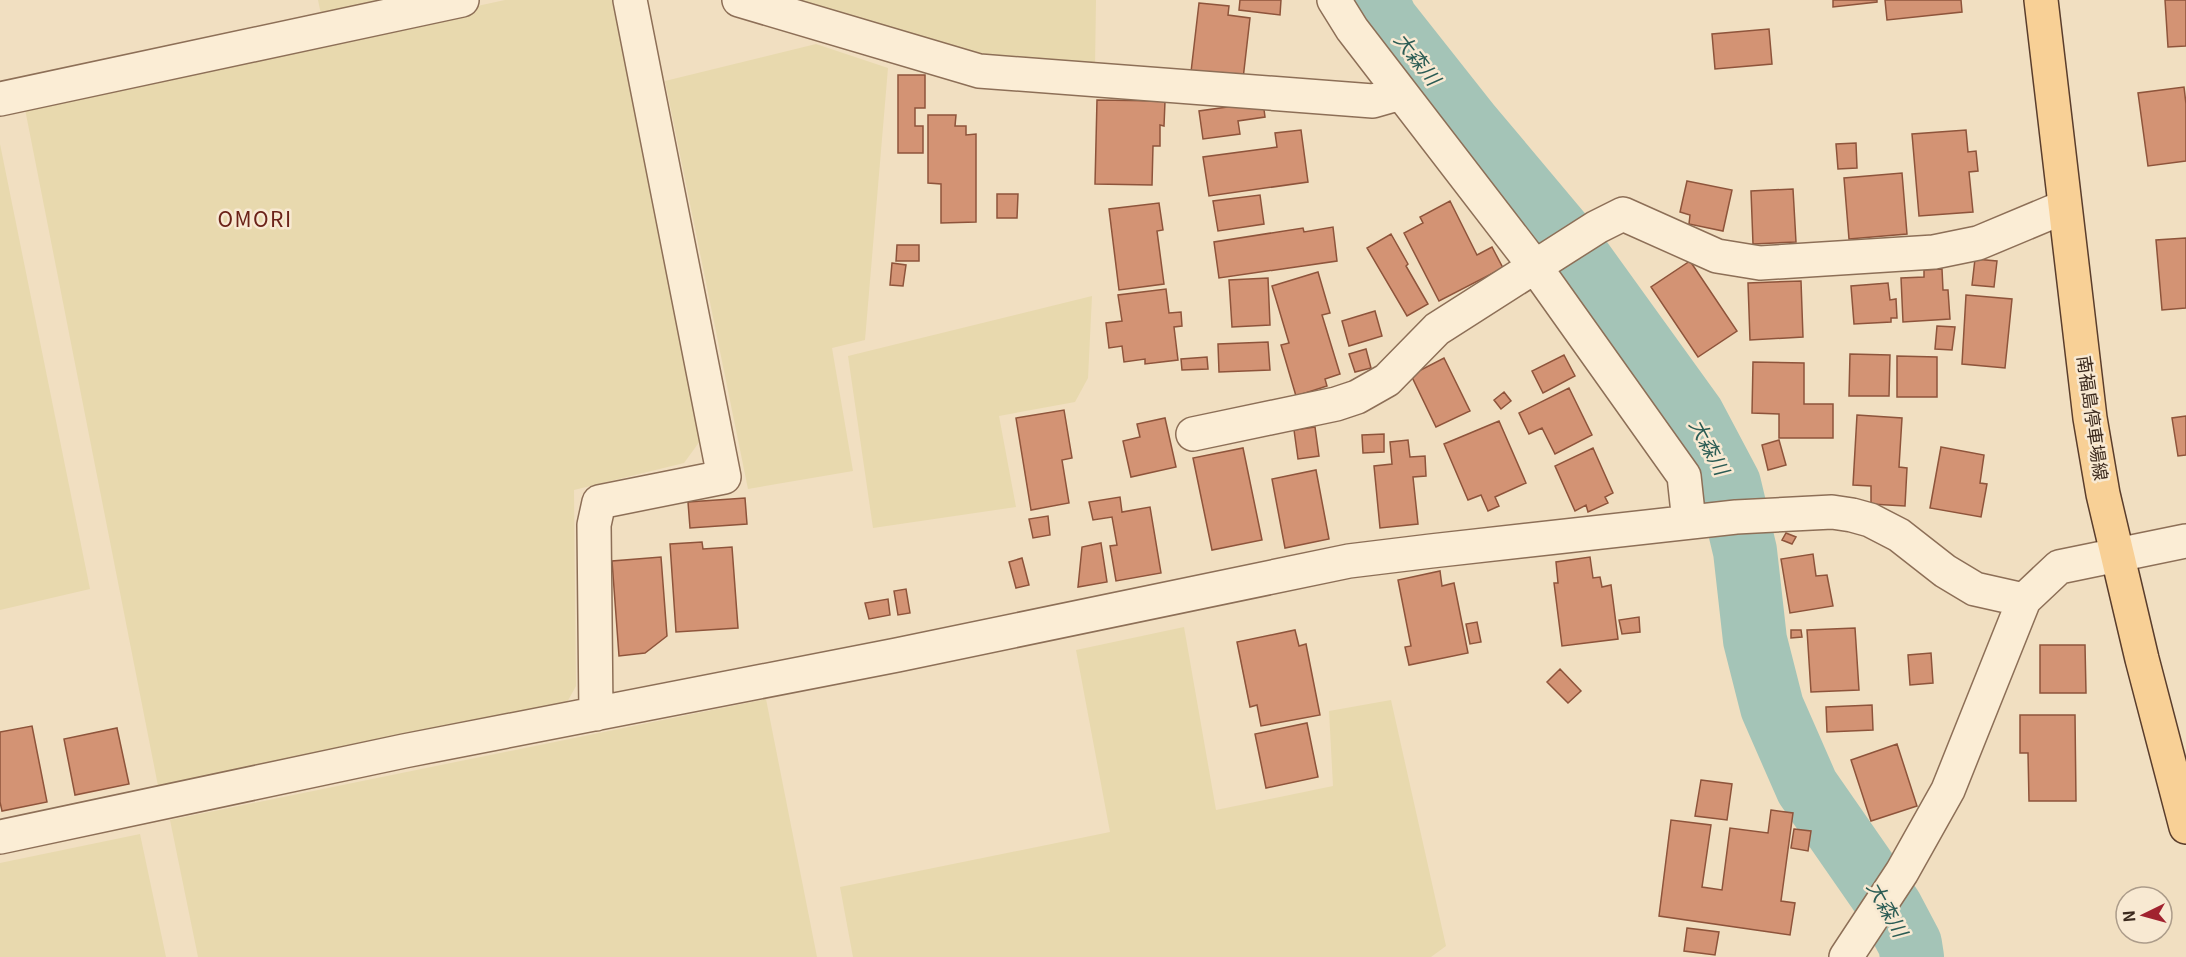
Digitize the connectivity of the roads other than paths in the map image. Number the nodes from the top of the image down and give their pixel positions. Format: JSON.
{"nodes":[{"id":1,"x":462,"y":0,"type":"edge"},
{"id":2,"x":630,"y":0,"type":"edge"},
{"id":3,"x":739,"y":0,"type":"edge"},
{"id":4,"x":1334,"y":0,"type":"edge"},
{"id":5,"x":2041,"y":0,"type":"edge"},
{"id":6,"x":1401,"y":93,"type":"junction"},
{"id":7,"x":0,"y":99,"type":"edge"},
{"id":8,"x":2064,"y":207,"type":"junction"},
{"id":9,"x":1536,"y":268,"type":"junction"},
{"id":10,"x":1193,"y":434,"type":"dead end"},
{"id":11,"x":1702,"y":521,"type":"junction"},
{"id":12,"x":2186,"y":541,"type":"edge"},
{"id":13,"x":2117,"y":554,"type":"junction"},
{"id":14,"x":2024,"y":600,"type":"junction"},
{"id":15,"x":596,"y":714,"type":"junction"},
{"id":16,"x":2186,"y":827,"type":"edge"},
{"id":17,"x":0,"y":837,"type":"edge"},
{"id":18,"x":1853,"y":947,"type":"edge"}],
"edges":[{"from":1,"to":7,"type":"street"},
{"from":2,"to":15,"type":"street"},
{"from":3,"to":6,"type":"street"},
{"from":4,"to":6,"type":"street"},
{"from":5,"to":8,"type":"main road","name":"南福島停車場線"},
{"from":6,"to":9,"type":"street"},
{"from":8,"to":9,"type":"street"},
{"from":8,"to":13,"type":"main road","name":"南福島停車場線"},
{"from":9,"to":10,"type":"street"},
{"from":9,"to":11,"type":"street"},
{"from":11,"to":14,"type":"street"},
{"from":11,"to":15,"type":"street"},
{"from":12,"to":13,"type":"street"},
{"from":13,"to":14,"type":"street"},
{"from":13,"to":16,"type":"main road","name":"南福島停車場線"},
{"from":14,"to":18,"type":"street"},
{"from":15,"to":17,"type":"street"}]}
